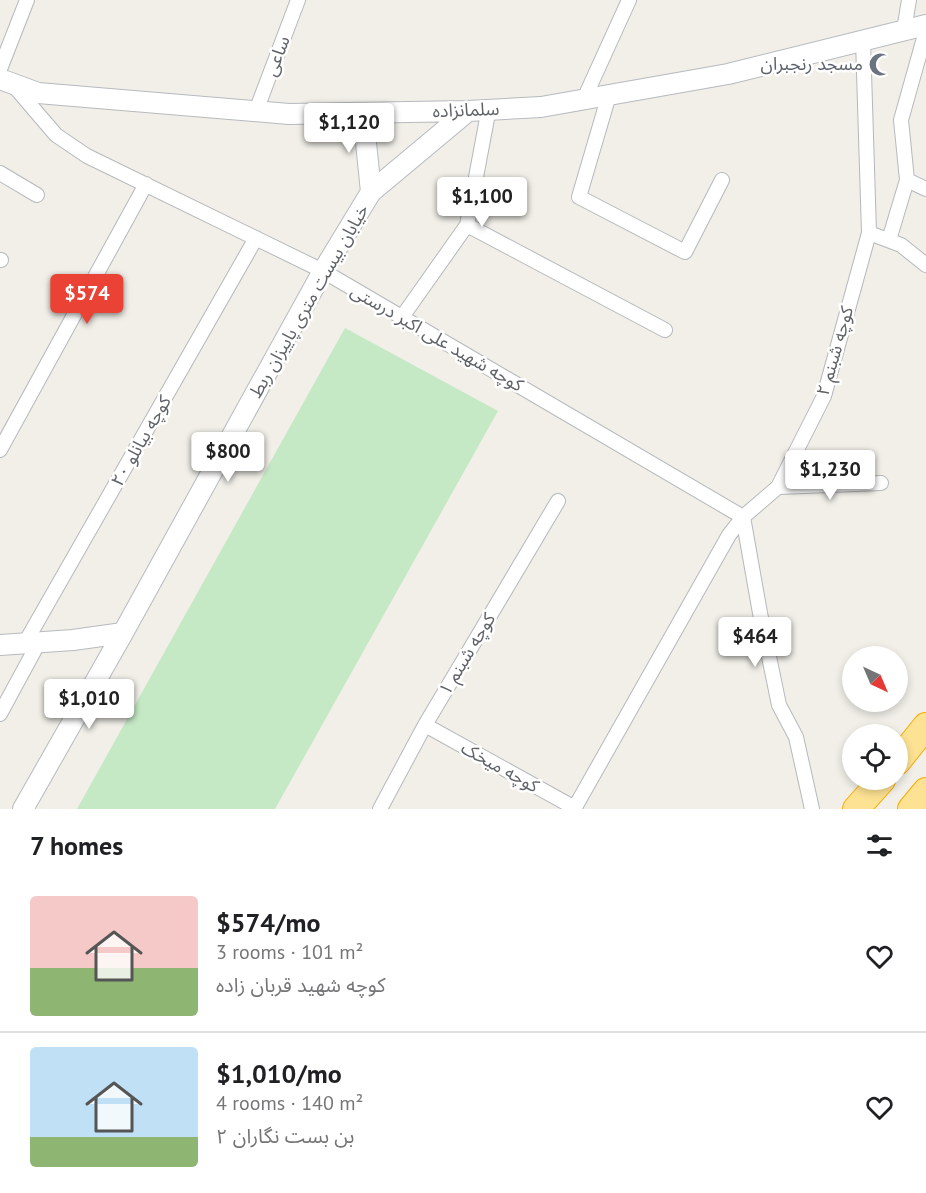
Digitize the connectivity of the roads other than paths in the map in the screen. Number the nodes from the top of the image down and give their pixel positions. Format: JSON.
{"nodes":[{"id":1,"x":27,"y":0,"type":"edge"},
{"id":2,"x":298,"y":0,"type":"edge"},
{"id":3,"x":629,"y":0,"type":"edge"},
{"id":4,"x":909,"y":0,"type":"edge"},
{"id":5,"x":926,"y":25,"type":"edge"},
{"id":6,"x":904,"y":30,"type":"junction"},
{"id":7,"x":926,"y":31,"type":"edge"},
{"id":8,"x":863,"y":40,"type":"junction"},
{"id":9,"x":922,"y":61,"type":"edge"},
{"id":10,"x":0,"y":69,"type":"edge"},
{"id":11,"x":7,"y":82,"type":"edge"},
{"id":12,"x":609,"y":95,"type":"junction"},
{"id":13,"x":584,"y":99,"type":"junction"},
{"id":14,"x":489,"y":108,"type":"junction"},
{"id":15,"x":256,"y":111,"type":"junction"},
{"id":16,"x":468,"y":111,"type":"junction"},
{"id":17,"x":363,"y":112,"type":"junction"},
{"id":18,"x":0,"y":173,"type":"edge"},
{"id":19,"x":722,"y":180,"type":"dead end"},
{"id":20,"x":907,"y":180,"type":"junction"},
{"id":21,"x":146,"y":184,"type":"junction"},
{"id":22,"x":926,"y":189,"type":"edge"},
{"id":23,"x":372,"y":192,"type":"junction"},
{"id":24,"x":37,"y":195,"type":"dead end"},
{"id":25,"x":467,"y":225,"type":"junction"},
{"id":26,"x":869,"y":233,"type":"junction"},
{"id":27,"x":256,"y":238,"type":"junction"},
{"id":28,"x":888,"y":240,"type":"junction"},
{"id":29,"x":926,"y":266,"type":"edge"},
{"id":30,"x":323,"y":271,"type":"junction"},
{"id":31,"x":402,"y":317,"type":"junction"},
{"id":32,"x":665,"y":330,"type":"dead end"},
{"id":33,"x":0,"y":450,"type":"edge"},
{"id":34,"x":881,"y":483,"type":"dead end"},
{"id":35,"x":778,"y":487,"type":"junction"},
{"id":36,"x":558,"y":501,"type":"dead end"},
{"id":37,"x":743,"y":517,"type":"junction"},
{"id":38,"x":123,"y":633,"type":"junction"},
{"id":39,"x":32,"y":643,"type":"junction"},
{"id":40,"x":0,"y":645,"type":"edge"},
{"id":41,"x":0,"y":714,"type":"edge"},
{"id":42,"x":424,"y":726,"type":"junction"},
{"id":43,"x":926,"y":726,"type":"edge"},
{"id":44,"x":908,"y":748,"type":"edge"},
{"id":45,"x":873,"y":790,"type":"edge"},
{"id":46,"x":926,"y":791,"type":"edge"},
{"id":47,"x":23,"y":809,"type":"edge"},
{"id":48,"x":380,"y":809,"type":"edge"},
{"id":49,"x":574,"y":809,"type":"edge"},
{"id":50,"x":812,"y":809,"type":"edge"},
{"id":51,"x":856,"y":809,"type":"edge"},
{"id":52,"x":911,"y":809,"type":"edge"}],
"edges":[{"from":1,"to":10,"type":"street"},
{"from":2,"to":15,"type":"street","name":"ساعی"},
{"from":3,"to":13,"type":"street"},
{"from":4,"to":6,"type":"street"},
{"from":5,"to":6,"type":"street","name":"سلمانزاده"},
{"from":6,"to":8,"type":"street","name":"سلمانزاده"},
{"from":7,"to":9,"type":"street"},
{"from":8,"to":12,"type":"street","name":"سلمانزاده"},
{"from":8,"to":26,"type":"street","name":"کوچه شبنم ۲"},
{"from":9,"to":20,"type":"street"},
{"from":11,"to":15,"type":"street","name":"سلمانزاده"},
{"from":11,"to":21,"type":"street","name":"کوچه شهید علی اکبر درستی"},
{"from":12,"to":13,"type":"street","name":"سلمانزاده"},
{"from":12,"to":19,"type":"street"},
{"from":13,"to":14,"type":"street","name":"سلمانزاده"},
{"from":14,"to":16,"type":"street","name":"سلمانزاده"},
{"from":14,"to":25,"type":"street"},
{"from":15,"to":17,"type":"street","name":"سلمانزاده"},
{"from":16,"to":17,"type":"street","name":"سلمانزاده"},
{"from":16,"to":23,"type":"street","name":"خیابان بیست متری پاییزان ربط"},
{"from":17,"to":23,"type":"street"},
{"from":18,"to":24,"type":"street"},
{"from":20,"to":22,"type":"street"},
{"from":20,"to":28,"type":"street"},
{"from":21,"to":27,"type":"street","name":"کوچه شهید علی اکبر درستی"},
{"from":21,"to":33,"type":"street"},
{"from":23,"to":30,"type":"street","name":"خیابان بیست متری پاییزان ربط"},
{"from":25,"to":31,"type":"street"},
{"from":25,"to":32,"type":"street"},
{"from":26,"to":28,"type":"street"},
{"from":26,"to":35,"type":"street","name":"کوچه شبنم ۲"},
{"from":27,"to":30,"type":"street","name":"کوچه شهید علی اکبر درستی"},
{"from":27,"to":39,"type":"street","name":"کوچه بیانلو ۲۰"},
{"from":28,"to":29,"type":"street"},
{"from":30,"to":31,"type":"street","name":"کوچه شهید علی اکبر درستی"},
{"from":30,"to":38,"type":"street","name":"خیابان بیست متری پاییزان ربط"},
{"from":31,"to":37,"type":"street","name":"کوچه شهید علی اکبر درستی"},
{"from":34,"to":35,"type":"street"},
{"from":35,"to":37,"type":"street","name":"کوچه شبنم ۲"},
{"from":36,"to":42,"type":"street","name":"کوچه شبنم ۱"},
{"from":37,"to":49,"type":"street","name":"کوچه شبنم ۲"},
{"from":37,"to":50,"type":"street"},
{"from":38,"to":39,"type":"street"},
{"from":38,"to":47,"type":"street","name":"خیابان بیست متری پاییزان ربط"},
{"from":39,"to":40,"type":"street"},
{"from":39,"to":41,"type":"street","name":"کوچه بیانلو ۲۰"},
{"from":42,"to":48,"type":"street","name":"کوچه شبنم ۱"},
{"from":42,"to":49,"type":"street","name":"کوچه میخک"},
{"from":43,"to":44,"type":"highway"},
{"from":45,"to":51,"type":"highway"},
{"from":46,"to":52,"type":"highway"}]}
